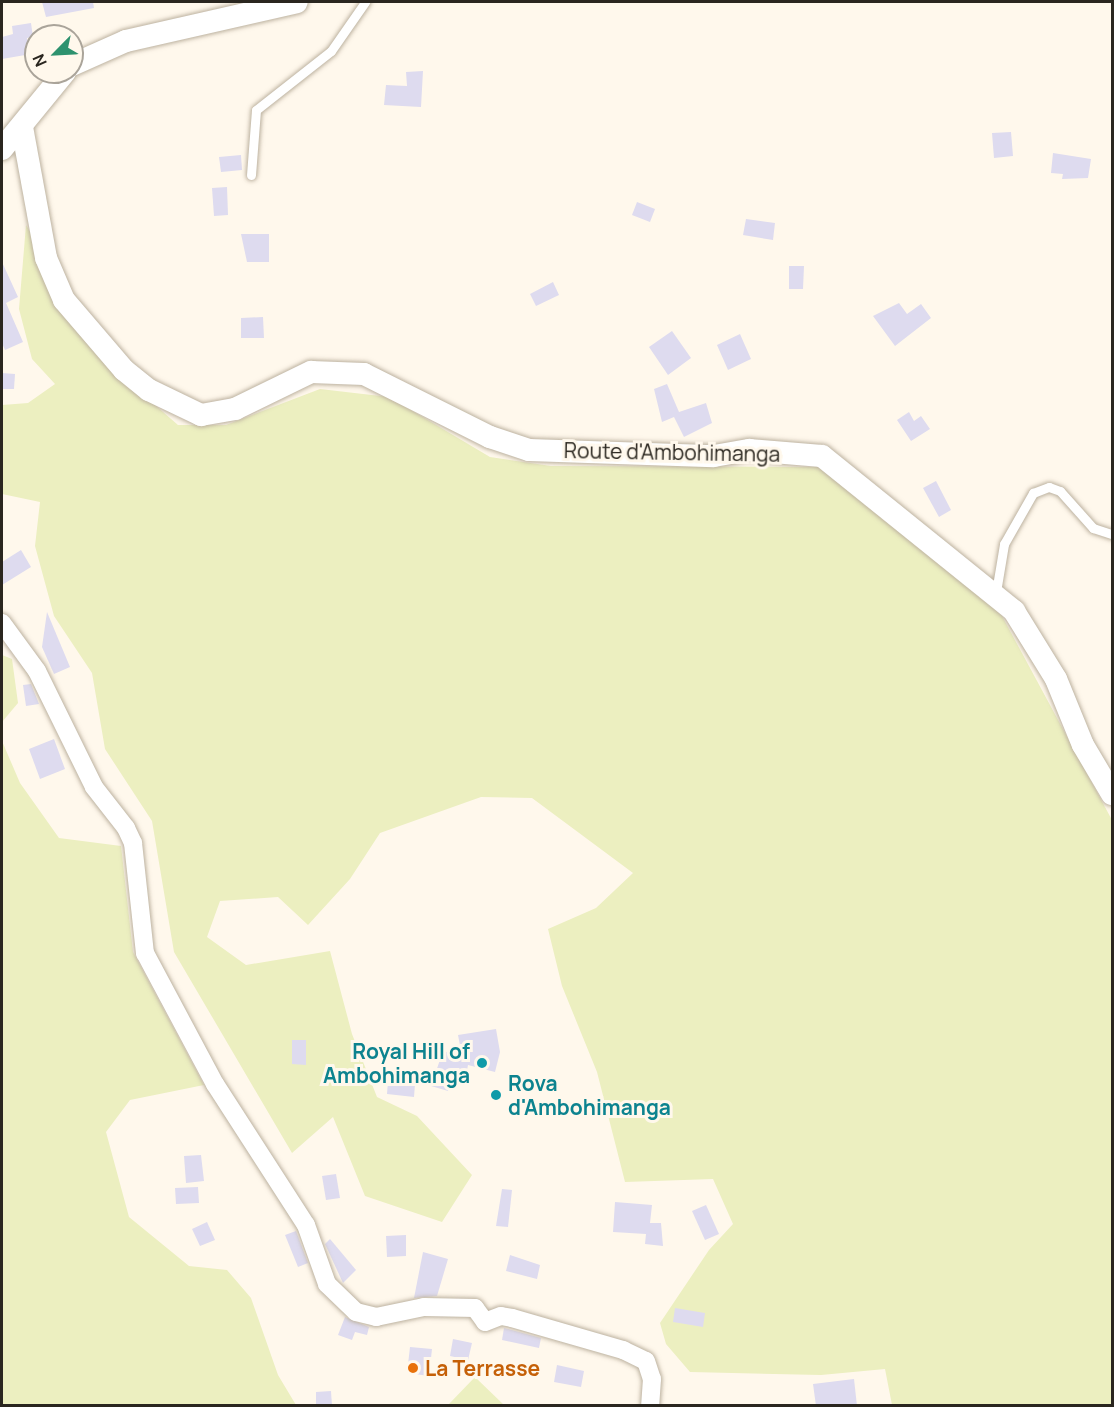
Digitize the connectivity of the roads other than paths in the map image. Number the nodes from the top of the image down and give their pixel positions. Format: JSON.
{"nodes":[{"id":1,"x":297,"y":2,"type":"edge"},
{"id":2,"x":365,"y":2,"type":"edge"},
{"id":3,"x":84,"y":60,"type":"edge"},
{"id":4,"x":54,"y":84,"type":"edge"},
{"id":5,"x":22,"y":127,"type":"junction"},
{"id":6,"x":2,"y":149,"type":"edge"},
{"id":7,"x":251,"y":175,"type":"dead end"},
{"id":8,"x":1113,"y":534,"type":"edge"},
{"id":9,"x":996,"y":592,"type":"junction"},
{"id":10,"x":2,"y":623,"type":"edge"},
{"id":11,"x":1113,"y":794,"type":"edge"},
{"id":12,"x":650,"y":1406,"type":"edge"}],
"edges":[{"from":1,"to":3,"type":"street"},
{"from":2,"to":7,"type":"lane"},
{"from":4,"to":5,"type":"street"},
{"from":5,"to":6,"type":"street"},
{"from":5,"to":9,"type":"street","name":"Route d'Ambohimanga"},
{"from":8,"to":9,"type":"lane"},
{"from":9,"to":11,"type":"street","name":"Route d'Ambohimanga"},
{"from":10,"to":12,"type":"street"}]}
